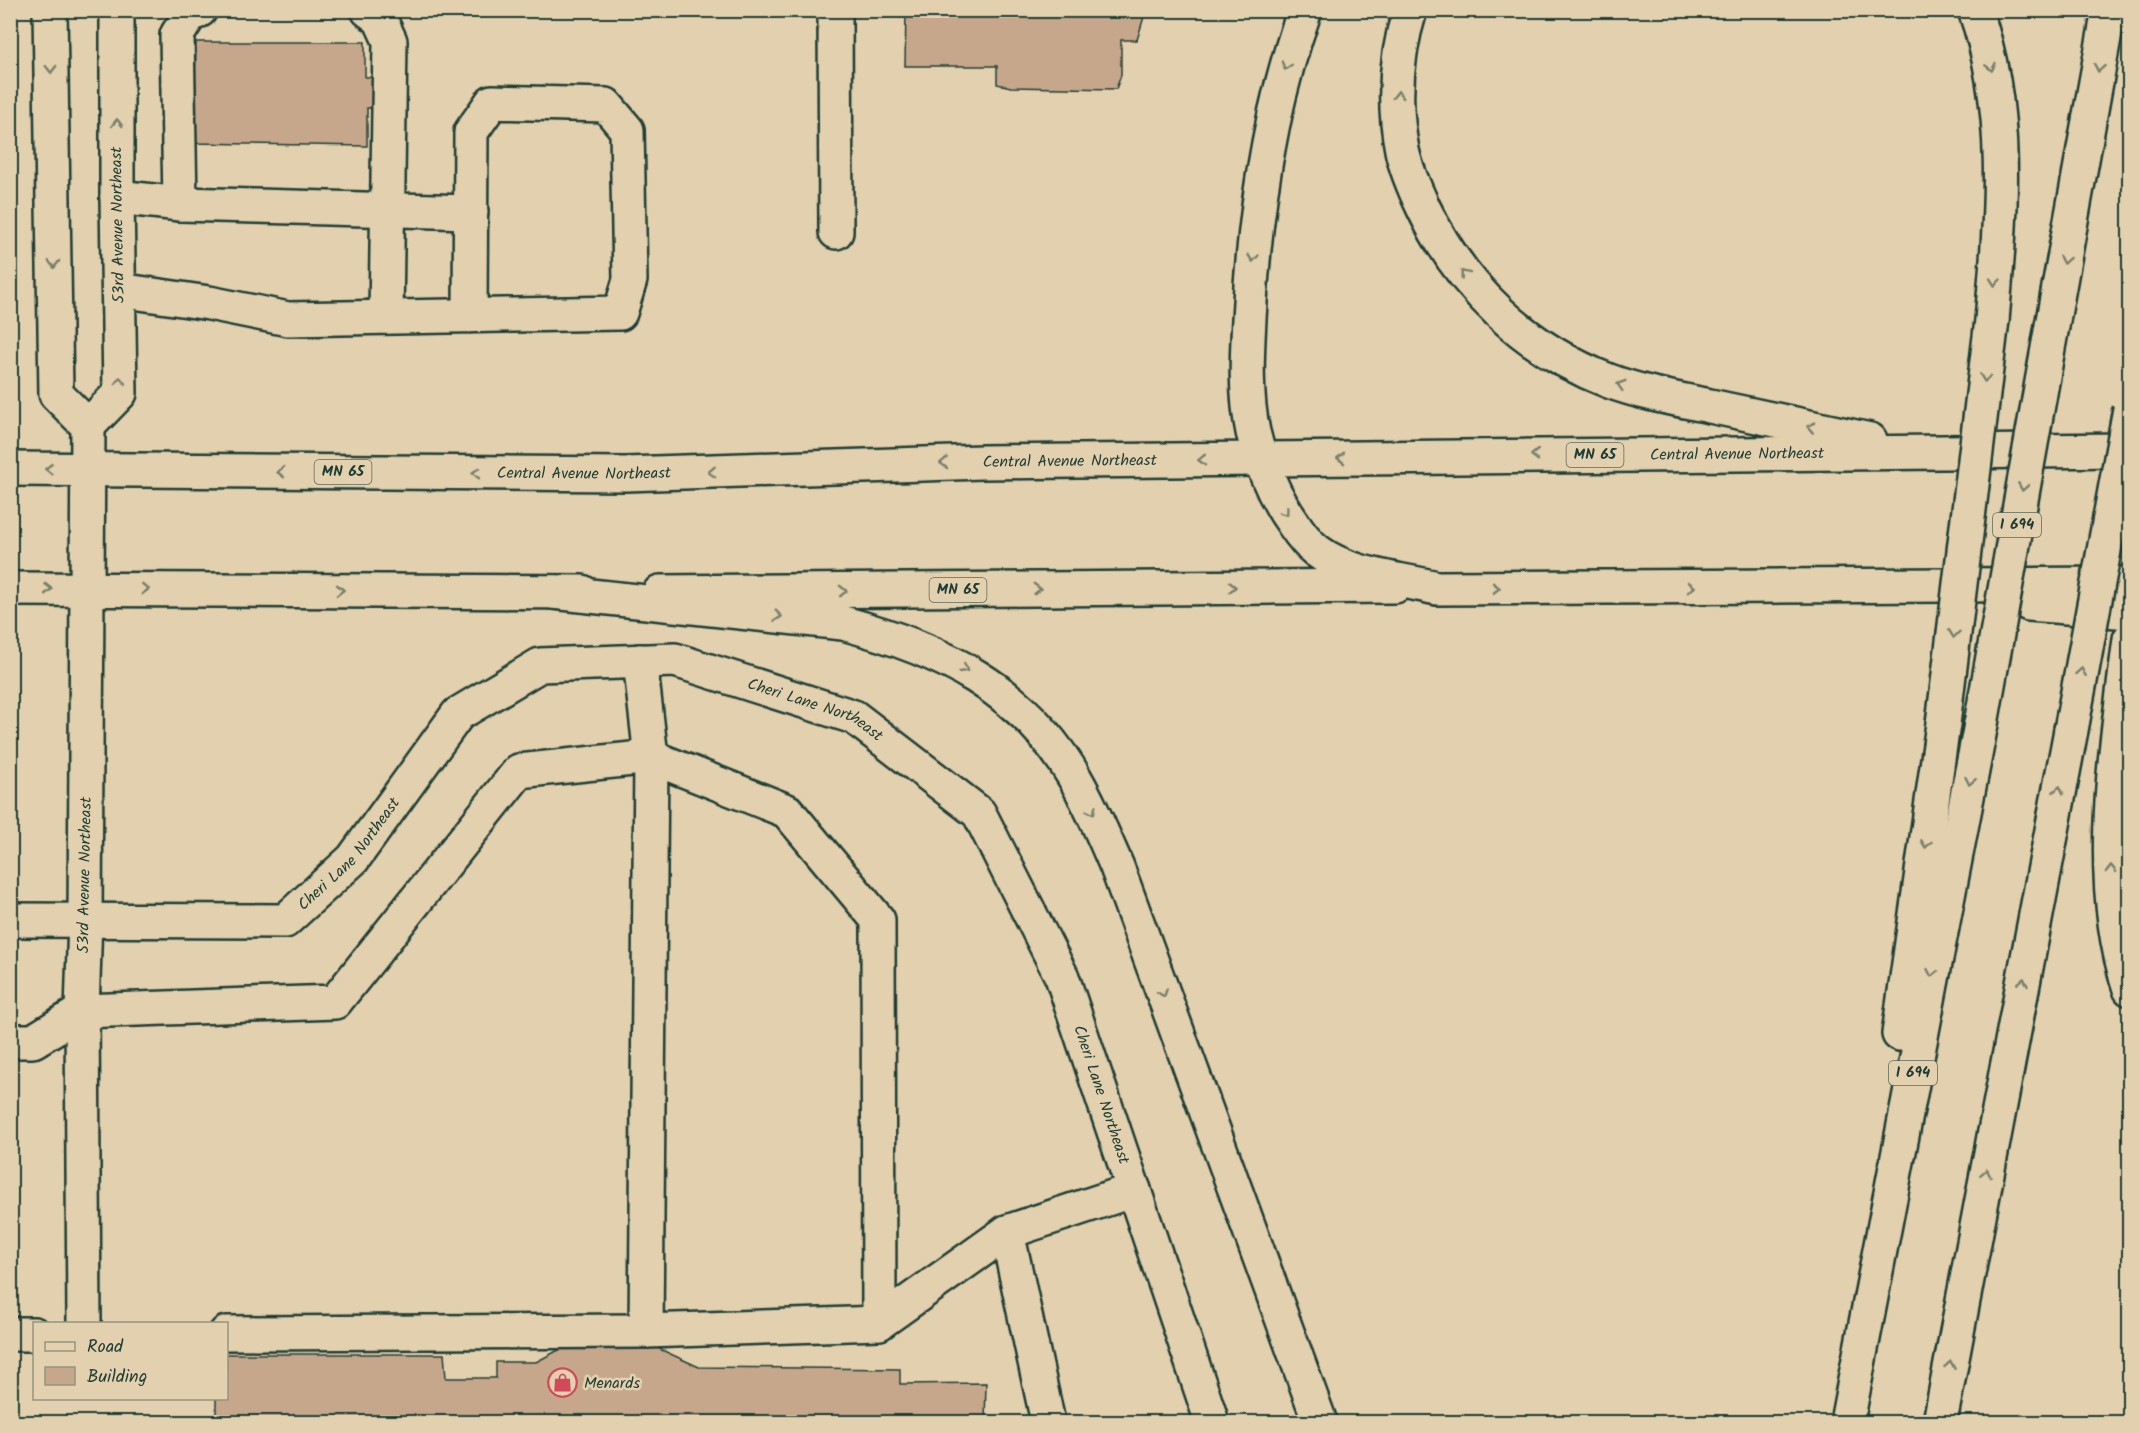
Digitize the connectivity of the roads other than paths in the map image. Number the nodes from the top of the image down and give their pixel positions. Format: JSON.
{"nodes":[{"id":1,"x":50,"y":10,"type":"edge"},
{"id":2,"x":117,"y":10,"type":"edge"},
{"id":3,"x":200,"y":10,"type":"edge"},
{"id":4,"x":368,"y":10,"type":"edge"},
{"id":5,"x":835,"y":10,"type":"edge"},
{"id":6,"x":1305,"y":10,"type":"edge"},
{"id":7,"x":1410,"y":10,"type":"edge"},
{"id":8,"x":1975,"y":10,"type":"edge"},
{"id":9,"x":2109,"y":10,"type":"edge"},
{"id":10,"x":117,"y":197,"type":"junction"},
{"id":11,"x":180,"y":204,"type":"junction"},
{"id":12,"x":386,"y":210,"type":"junction"},
{"id":13,"x":471,"y":212,"type":"junction"},
{"id":14,"x":836,"y":232,"type":"dead end"},
{"id":15,"x":118,"y":290,"type":"junction"},
{"id":16,"x":470,"y":316,"type":"junction"},
{"id":17,"x":386,"y":317,"type":"junction"},
{"id":18,"x":2130,"y":409,"type":"edge"},
{"id":19,"x":88,"y":426,"type":"junction"},
{"id":20,"x":2130,"y":450,"type":"edge"},
{"id":21,"x":1930,"y":453,"type":"junction"},
{"id":22,"x":1261,"y":459,"type":"junction"},
{"id":23,"x":10,"y":469,"type":"edge"},
{"id":24,"x":88,"y":469,"type":"junction"},
{"id":25,"x":2130,"y":584,"type":"edge"},
{"id":26,"x":1806,"y":587,"type":"junction"},
{"id":27,"x":86,"y":588,"type":"junction"},
{"id":28,"x":1437,"y":588,"type":"junction"},
{"id":29,"x":10,"y":589,"type":"edge"},
{"id":30,"x":553,"y":592,"type":"junction"},
{"id":31,"x":2130,"y":612,"type":"edge"},
{"id":32,"x":2130,"y":639,"type":"edge"},
{"id":33,"x":640,"y":661,"type":"junction"},
{"id":34,"x":651,"y":757,"type":"junction"},
{"id":35,"x":85,"y":919,"type":"junction"},
{"id":36,"x":10,"y":920,"type":"edge"},
{"id":37,"x":2130,"y":989,"type":"edge"},
{"id":38,"x":82,"y":1011,"type":"junction"},
{"id":39,"x":10,"y":1041,"type":"edge"},
{"id":40,"x":1134,"y":1190,"type":"junction"},
{"id":41,"x":1007,"y":1232,"type":"junction"},
{"id":42,"x":84,"y":1322,"type":"edge"},
{"id":43,"x":879,"y":1323,"type":"junction"},
{"id":44,"x":646,"y":1331,"type":"junction"},
{"id":45,"x":228,"y":1333,"type":"edge"},
{"id":46,"x":10,"y":1334,"type":"edge"},
{"id":47,"x":33,"y":1334,"type":"edge"},
{"id":48,"x":1048,"y":1422,"type":"edge"},
{"id":49,"x":1212,"y":1422,"type":"edge"},
{"id":50,"x":1320,"y":1422,"type":"edge"},
{"id":51,"x":1846,"y":1422,"type":"edge"},
{"id":52,"x":1940,"y":1422,"type":"edge"}],
"edges":[{"from":1,"to":19,"type":"main road","one_way":true},
{"from":10,"to":2,"type":"main road","name":"53rd Avenue Northeast","one_way":true},
{"from":3,"to":11,"type":"main road"},
{"from":4,"to":12,"type":"main road"},
{"from":5,"to":14,"type":"main road"},
{"from":6,"to":22,"type":"main road","one_way":true},
{"from":21,"to":7,"type":"main road","one_way":true},
{"from":8,"to":51,"type":"main road","one_way":true,"bridge":true},
{"from":9,"to":51,"type":"main road","number":"I 694","one_way":true,"bridge":true},
{"from":10,"to":11,"type":"main road"},
{"from":10,"to":15,"type":"main road","name":"53rd Avenue Northeast"},
{"from":11,"to":12,"type":"main road"},
{"from":12,"to":13,"type":"main road"},
{"from":12,"to":17,"type":"main road"},
{"from":13,"to":16,"type":"main road"},
{"from":13,"to":16,"type":"main road"},
{"from":15,"to":17,"type":"main road"},
{"from":19,"to":15,"type":"main road","name":"53rd Avenue Northeast","one_way":true},
{"from":16,"to":17,"type":"main road"},
{"from":52,"to":18,"type":"main road","one_way":true,"bridge":true},
{"from":19,"to":24,"type":"main road","name":"53rd Avenue Northeast"},
{"from":20,"to":21,"type":"main road","name":"Central Avenue Northeast","number":"MN 65"},
{"from":21,"to":22,"type":"main road","name":"Central Avenue Northeast","number":"MN 65","one_way":true},
{"from":22,"to":24,"type":"main road","name":"Central Avenue Northeast","number":"MN 65","one_way":true},
{"from":22,"to":28,"type":"main road","one_way":true},
{"from":24,"to":23,"type":"main road","name":"Central Avenue Northeast","number":"MN 65","one_way":true},
{"from":24,"to":27,"type":"main road","name":"53rd Avenue Northeast"},
{"from":25,"to":26,"type":"main road","number":"MN 65"},
{"from":28,"to":26,"type":"main road","number":"MN 65","one_way":true},
{"from":26,"to":31,"type":"main road"},
{"from":29,"to":27,"type":"main road","number":"MN 65","one_way":true},
{"from":27,"to":30,"type":"main road","number":"MN 65","one_way":true},
{"from":27,"to":35,"type":"main road","name":"53rd Avenue Northeast"},
{"from":30,"to":28,"type":"main road","number":"MN 65","one_way":true},
{"from":30,"to":50,"type":"main road","one_way":true},
{"from":37,"to":32,"type":"main road","one_way":true},
{"from":33,"to":34,"type":"main road"},
{"from":33,"to":35,"type":"main road","name":"Cheri Lane Northeast"},
{"from":33,"to":40,"type":"main road","name":"Cheri Lane Northeast"},
{"from":34,"to":38,"type":"main road"},
{"from":34,"to":43,"type":"main road"},
{"from":34,"to":44,"type":"main road"},
{"from":35,"to":36,"type":"main road","name":"Cheri Lane Northeast"},
{"from":35,"to":38,"type":"main road","name":"53rd Avenue Northeast"},
{"from":38,"to":39,"type":"main road"},
{"from":38,"to":42,"type":"main road","name":"53rd Avenue Northeast"},
{"from":40,"to":41,"type":"main road"},
{"from":40,"to":49,"type":"main road","name":"Cheri Lane Northeast"},
{"from":41,"to":43,"type":"main road"},
{"from":41,"to":48,"type":"main road"},
{"from":43,"to":44,"type":"main road"},
{"from":44,"to":45,"type":"main road"},
{"from":46,"to":47,"type":"main road"}]}
